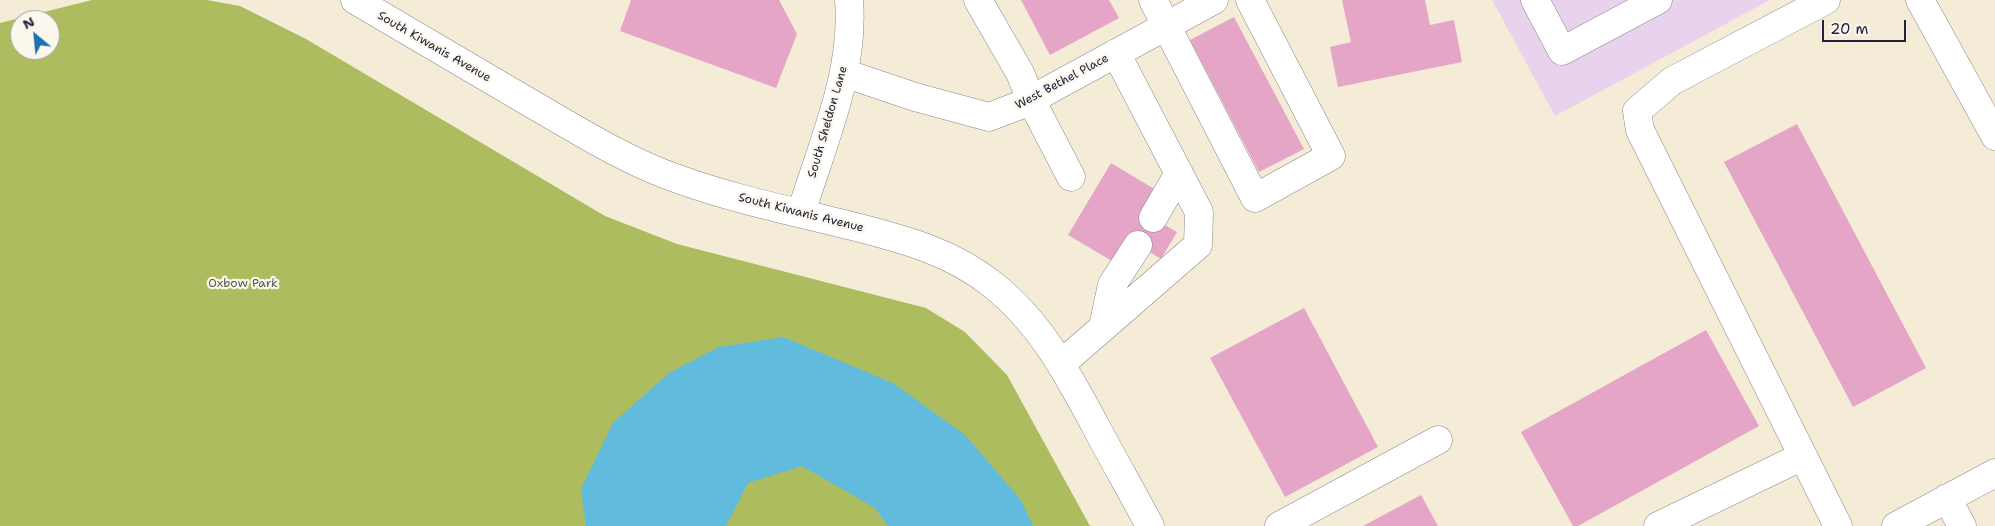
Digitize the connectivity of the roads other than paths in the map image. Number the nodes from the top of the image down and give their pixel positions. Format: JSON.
{"nodes":[{"id":1,"x":355,"y":0,"type":"edge"},
{"id":2,"x":849,"y":0,"type":"edge"},
{"id":3,"x":978,"y":0,"type":"edge"},
{"id":4,"x":1152,"y":0,"type":"edge"},
{"id":5,"x":1214,"y":0,"type":"edge"},
{"id":6,"x":1250,"y":0,"type":"edge"},
{"id":7,"x":1535,"y":0,"type":"edge"},
{"id":8,"x":1658,"y":0,"type":"edge"},
{"id":9,"x":1826,"y":0,"type":"edge"},
{"id":10,"x":1920,"y":0,"type":"edge"},
{"id":11,"x":1166,"y":26,"type":"junction"},
{"id":12,"x":1116,"y":53,"type":"junction"},
{"id":13,"x":844,"y":73,"type":"junction"},
{"id":14,"x":1031,"y":100,"type":"junction"},
{"id":15,"x":1995,"y":136,"type":"edge"},
{"id":16,"x":1179,"y":173,"type":"junction"},
{"id":17,"x":1071,"y":177,"type":"dead end"},
{"id":18,"x":801,"y":213,"type":"junction"},
{"id":19,"x":1153,"y":218,"type":"dead end"},
{"id":20,"x":1138,"y":245,"type":"dead end"},
{"id":21,"x":1103,"y":327,"type":"junction"},
{"id":22,"x":1061,"y":364,"type":"junction"},
{"id":23,"x":1438,"y":440,"type":"dead end"},
{"id":24,"x":1803,"y":456,"type":"junction"},
{"id":25,"x":1995,"y":473,"type":"edge"},
{"id":26,"x":1947,"y":498,"type":"junction"},
{"id":27,"x":1150,"y":526,"type":"edge"},
{"id":28,"x":1279,"y":526,"type":"edge"},
{"id":29,"x":1658,"y":526,"type":"edge"},
{"id":30,"x":1838,"y":526,"type":"edge"},
{"id":31,"x":1896,"y":526,"type":"edge"},
{"id":32,"x":1962,"y":526,"type":"edge"}],
"edges":[{"from":1,"to":18,"type":"street","name":"South Kiwanis Avenue"},
{"from":2,"to":13,"type":"street","name":"South Sheldon Lane"},
{"from":3,"to":14,"type":"street"},
{"from":4,"to":11,"type":"street"},
{"from":5,"to":11,"type":"street","name":"West Bethel Place"},
{"from":6,"to":11,"type":"street"},
{"from":7,"to":8,"type":"street"},
{"from":9,"to":24,"type":"street"},
{"from":10,"to":15,"type":"street"},
{"from":11,"to":12,"type":"street","name":"West Bethel Place"},
{"from":12,"to":14,"type":"street","name":"West Bethel Place"},
{"from":12,"to":16,"type":"street"},
{"from":13,"to":14,"type":"street","name":"West Bethel Place"},
{"from":13,"to":18,"type":"street","name":"South Sheldon Lane"},
{"from":14,"to":17,"type":"street"},
{"from":16,"to":19,"type":"street"},
{"from":16,"to":21,"type":"street"},
{"from":18,"to":22,"type":"street","name":"South Kiwanis Avenue"},
{"from":20,"to":21,"type":"street"},
{"from":21,"to":22,"type":"street"},
{"from":22,"to":27,"type":"street","name":"South Kiwanis Avenue"},
{"from":23,"to":28,"type":"street"},
{"from":24,"to":29,"type":"street"},
{"from":24,"to":30,"type":"street"},
{"from":25,"to":26,"type":"street"},
{"from":26,"to":31,"type":"street"},
{"from":26,"to":32,"type":"street"}]}
